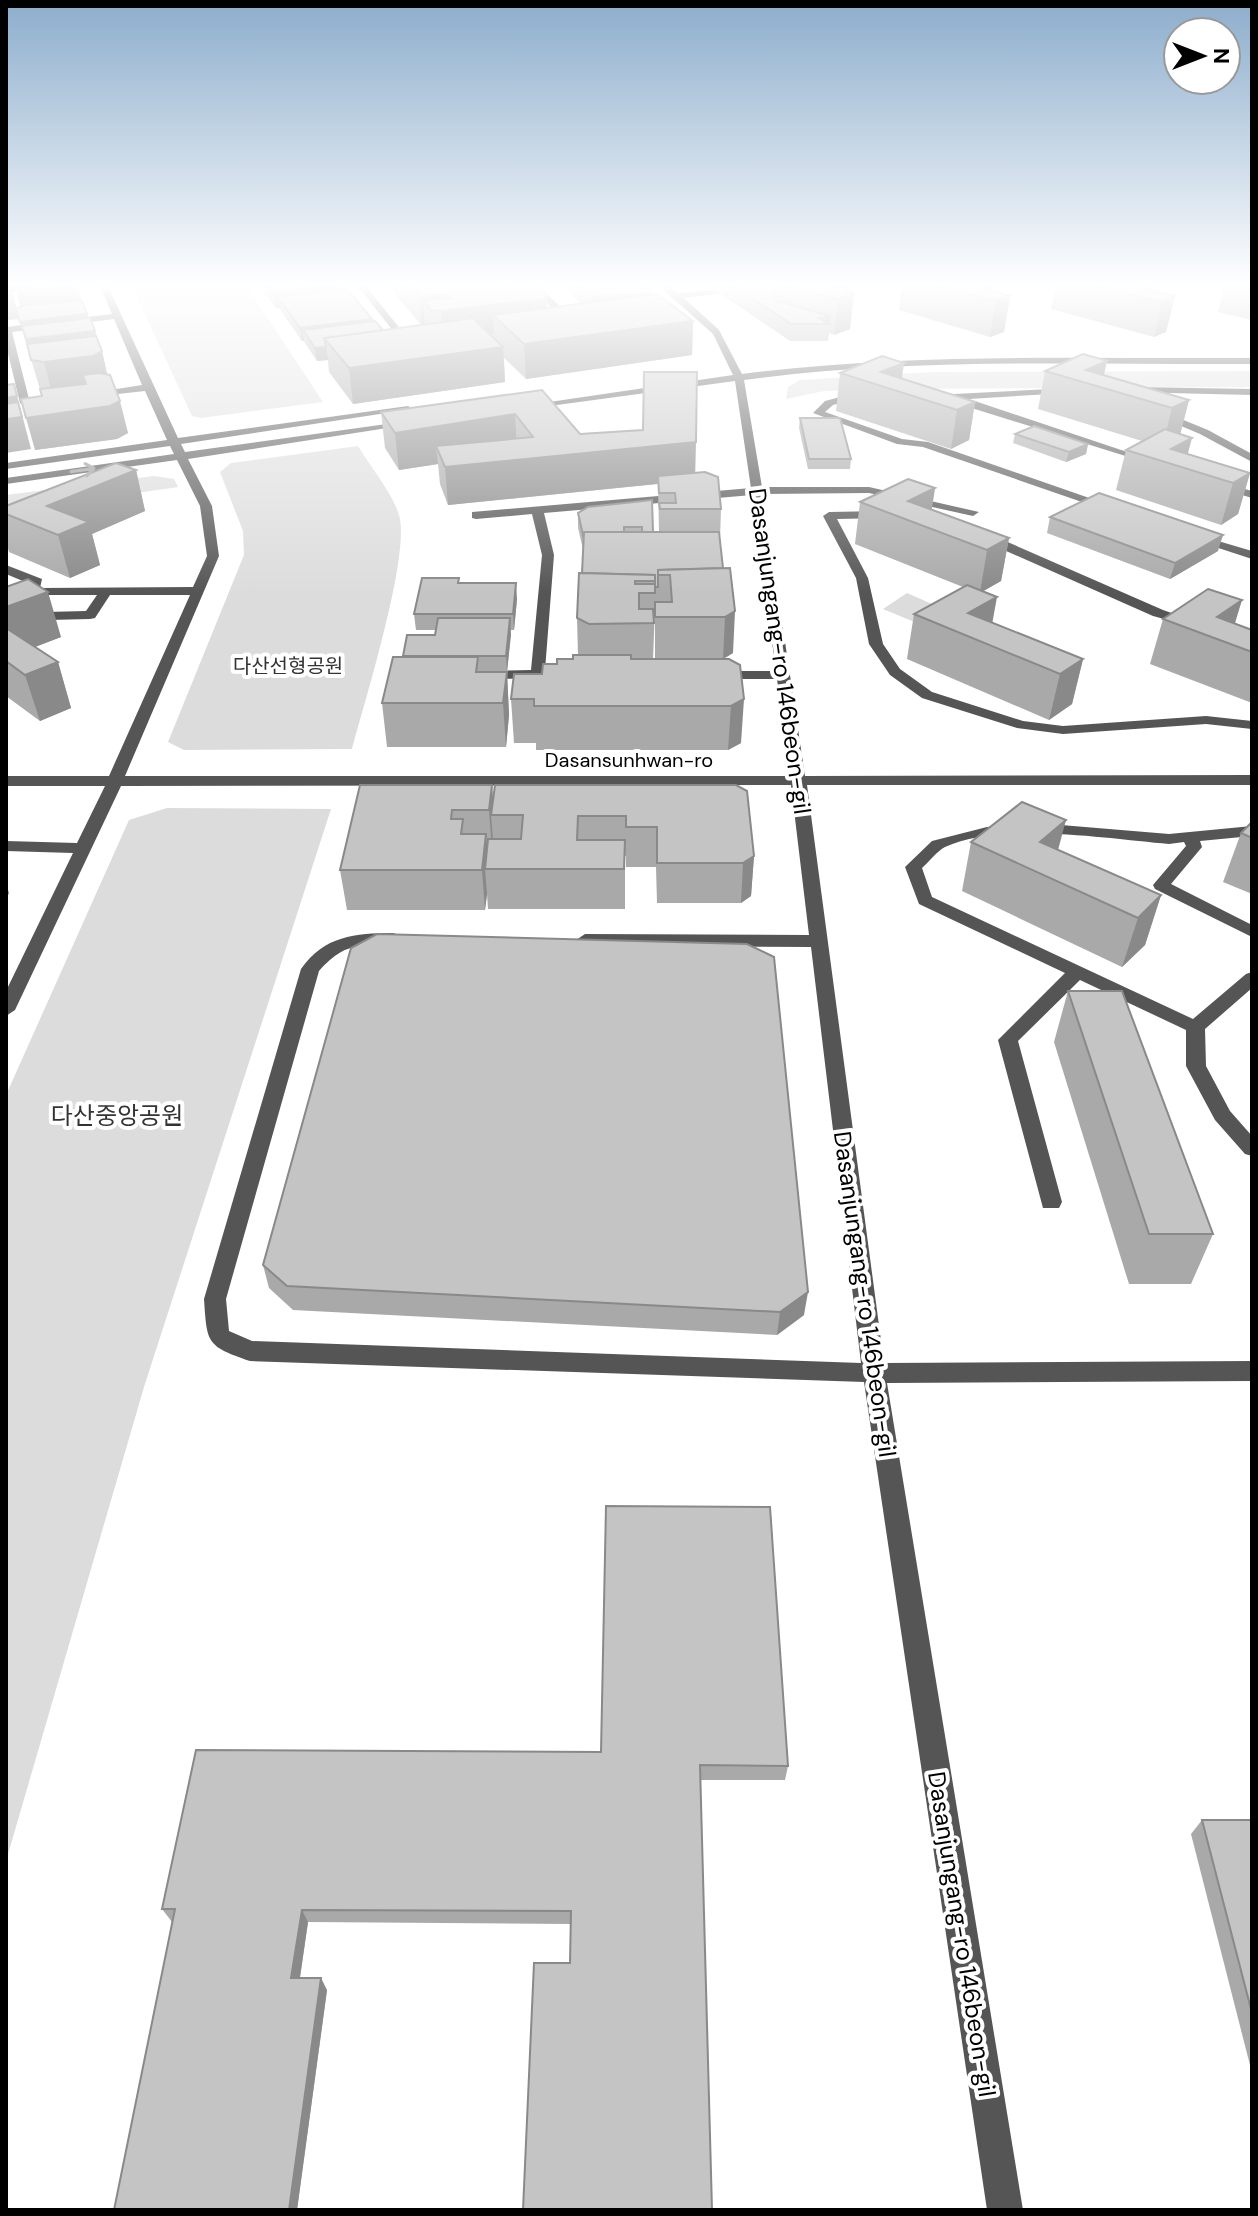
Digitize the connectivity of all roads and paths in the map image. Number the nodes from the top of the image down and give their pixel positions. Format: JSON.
{"nodes":[{"id":1,"x":18,"y":387,"type":"edge"},
{"id":2,"x":146,"y":387,"type":"edge"},
{"id":3,"x":149,"y":387,"type":"edge"},
{"id":4,"x":626,"y":387,"type":"edge"},
{"id":5,"x":737,"y":387,"type":"edge"},
{"id":6,"x":1077,"y":390,"type":"edge"},
{"id":7,"x":872,"y":392,"type":"edge"},
{"id":8,"x":1252,"y":392,"type":"edge"},
{"id":9,"x":917,"y":393,"type":"edge"},
{"id":10,"x":72,"y":397,"type":"edge"},
{"id":11,"x":954,"y":397,"type":"junction"},
{"id":12,"x":41,"y":401,"type":"edge"},
{"id":13,"x":1131,"y":402,"type":"dead end"},
{"id":14,"x":423,"y":407,"type":"edge"},
{"id":15,"x":512,"y":408,"type":"edge"},
{"id":16,"x":1145,"y":408,"type":"dead end"},
{"id":17,"x":418,"y":422,"type":"edge"},
{"id":18,"x":175,"y":442,"type":"junction"},
{"id":19,"x":183,"y":456,"type":"junction"},
{"id":20,"x":1252,"y":459,"type":"edge"},
{"id":21,"x":1156,"y":464,"type":"edge"},
{"id":22,"x":6,"y":466,"type":"edge"},
{"id":23,"x":6,"y":481,"type":"edge"},
{"id":24,"x":1211,"y":482,"type":"dead end"},
{"id":25,"x":869,"y":490,"type":"junction"},
{"id":26,"x":757,"y":491,"type":"junction"},
{"id":27,"x":1252,"y":495,"type":"edge"},
{"id":28,"x":537,"y":510,"type":"junction"},
{"id":29,"x":1122,"y":511,"type":"edge"},
{"id":30,"x":973,"y":512,"type":"dead end"},
{"id":31,"x":476,"y":515,"type":"edge"},
{"id":32,"x":885,"y":515,"type":"junction"},
{"id":33,"x":901,"y":515,"type":"edge"},
{"id":34,"x":970,"y":531,"type":"edge"},
{"id":35,"x":1180,"y":531,"type":"edge"},
{"id":36,"x":1252,"y":555,"type":"edge"},
{"id":37,"x":6,"y":569,"type":"edge"},
{"id":38,"x":106,"y":591,"type":"junction"},
{"id":39,"x":199,"y":591,"type":"junction"},
{"id":40,"x":6,"y":617,"type":"edge"},
{"id":41,"x":1202,"y":626,"type":"edge"},
{"id":42,"x":538,"y":674,"type":"junction"},
{"id":43,"x":584,"y":674,"type":"edge"},
{"id":44,"x":492,"y":675,"type":"edge"},
{"id":45,"x":707,"y":675,"type":"edge"},
{"id":46,"x":783,"y":675,"type":"junction"},
{"id":47,"x":1252,"y":725,"type":"edge"},
{"id":48,"x":798,"y":779,"type":"junction"},
{"id":49,"x":1252,"y":780,"type":"edge"},
{"id":50,"x":6,"y":781,"type":"edge"},
{"id":51,"x":115,"y":781,"type":"junction"},
{"id":52,"x":1252,"y":831,"type":"edge"},
{"id":53,"x":1190,"y":837,"type":"junction"},
{"id":54,"x":6,"y":846,"type":"edge"},
{"id":55,"x":83,"y":848,"type":"junction"},
{"id":56,"x":1252,"y":932,"type":"edge"},
{"id":57,"x":419,"y":939,"type":"edge"},
{"id":58,"x":563,"y":940,"type":"edge"},
{"id":59,"x":819,"y":941,"type":"junction"},
{"id":60,"x":1077,"y":972,"type":"junction"},
{"id":61,"x":1252,"y":978,"type":"edge"},
{"id":62,"x":6,"y":1010,"type":"edge"},
{"id":63,"x":1195,"y":1027,"type":"junction"},
{"id":64,"x":1252,"y":1149,"type":"edge"},
{"id":65,"x":1051,"y":1202,"type":"dead end"},
{"id":66,"x":1252,"y":1371,"type":"edge"},
{"id":67,"x":874,"y":1373,"type":"junction"},
{"id":68,"x":1005,"y":2210,"type":"edge"}],
"edges":[{"from":1,"to":12,"type":"street"},
{"from":2,"to":10,"type":"street"},
{"from":3,"to":18,"type":"street"},
{"from":4,"to":15,"type":"street"},
{"from":5,"to":26,"type":"street","name":"Dasanjungang-ro 146beon-gil"},
{"from":6,"to":11,"type":"street"},
{"from":7,"to":29,"type":"street"},
{"from":8,"to":13,"type":"street"},
{"from":9,"to":11,"type":"street"},
{"from":11,"to":21,"type":"street"},
{"from":14,"to":18,"type":"street"},
{"from":16,"to":20,"type":"street"},
{"from":17,"to":19,"type":"street"},
{"from":18,"to":19,"type":"street"},
{"from":18,"to":22,"type":"street"},
{"from":23,"to":19,"type":"street","one_way":true},
{"from":19,"to":39,"type":"street"},
{"from":24,"to":27,"type":"street"},
{"from":25,"to":26,"type":"street"},
{"from":25,"to":30,"type":"street"},
{"from":25,"to":32,"type":"street"},
{"from":26,"to":28,"type":"street"},
{"from":26,"to":46,"type":"street","name":"Dasanjungang-ro 146beon-gil"},
{"from":28,"to":31,"type":"street"},
{"from":28,"to":42,"type":"street"},
{"from":32,"to":33,"type":"street"},
{"from":32,"to":47,"type":"street"},
{"from":34,"to":41,"type":"street"},
{"from":35,"to":36,"type":"street"},
{"from":37,"to":38,"type":"street"},
{"from":38,"to":39,"type":"street"},
{"from":38,"to":40,"type":"street"},
{"from":39,"to":51,"type":"street"},
{"from":42,"to":43,"type":"street"},
{"from":42,"to":44,"type":"street"},
{"from":45,"to":46,"type":"street"},
{"from":46,"to":48,"type":"street","name":"Dasanjungang-ro 146beon-gil"},
{"from":48,"to":49,"type":"street","name":"Dasansunhwan-ro"},
{"from":48,"to":51,"type":"street","name":"Dasansunhwan-ro"},
{"from":48,"to":59,"type":"street","name":"Dasanjungang-ro 146beon-gil"},
{"from":50,"to":51,"type":"street","name":"Dasansunhwan-ro"},
{"from":51,"to":55,"type":"street"},
{"from":52,"to":53,"type":"street"},
{"from":53,"to":56,"type":"street"},
{"from":53,"to":60,"type":"street"},
{"from":54,"to":55,"type":"street"},
{"from":55,"to":62,"type":"street"},
{"from":57,"to":67,"type":"street"},
{"from":58,"to":59,"type":"street"},
{"from":59,"to":67,"type":"street","name":"Dasanjungang-ro 146beon-gil"},
{"from":60,"to":63,"type":"street"},
{"from":60,"to":65,"type":"street"},
{"from":61,"to":63,"type":"street"},
{"from":63,"to":64,"type":"street"},
{"from":66,"to":67,"type":"street"},
{"from":67,"to":68,"type":"street","name":"Dasanjungang-ro 146beon-gil"}]}
